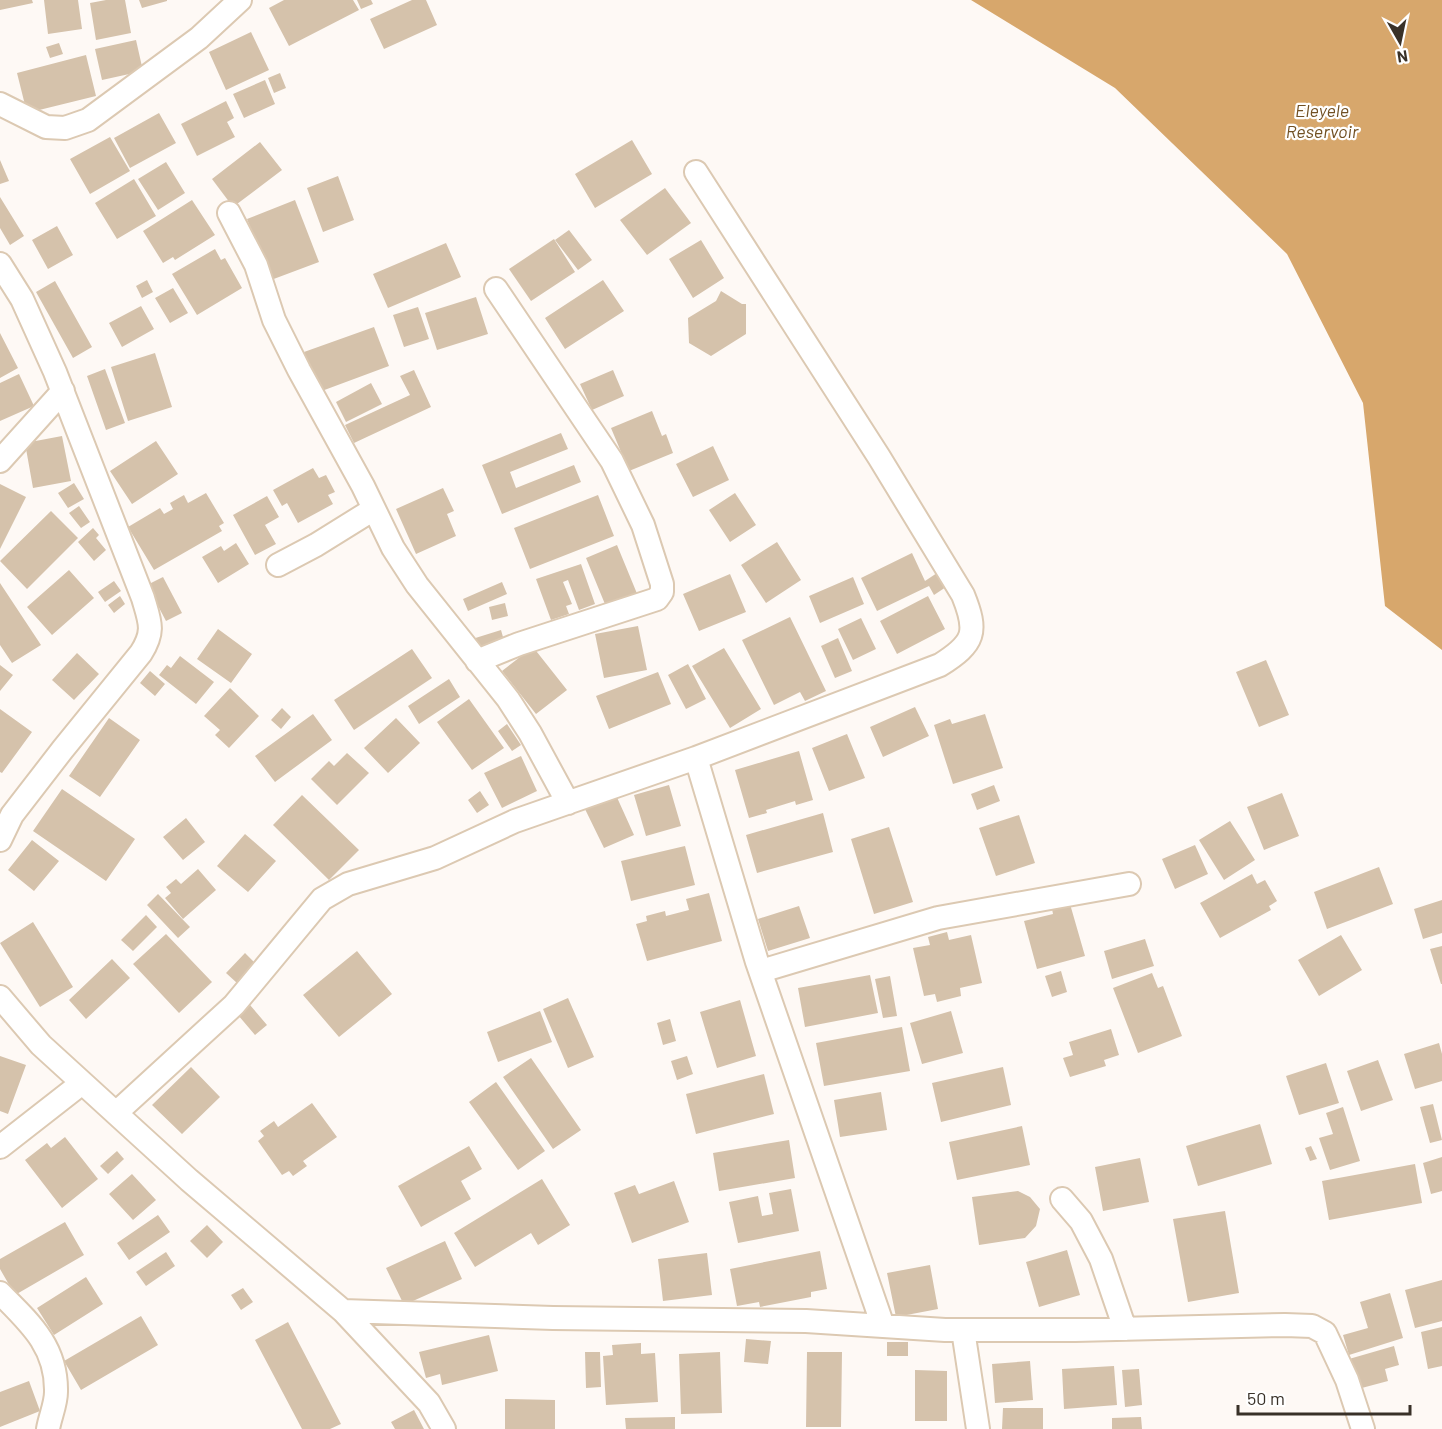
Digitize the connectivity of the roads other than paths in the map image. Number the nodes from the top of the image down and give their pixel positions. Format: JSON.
{"nodes":[{"id":1,"x":240,"y":0,"type":"edge"},
{"id":2,"x":0,"y":104,"type":"edge"},
{"id":3,"x":696,"y":172,"type":"dead end"},
{"id":4,"x":229,"y":213,"type":"dead end"},
{"id":5,"x":0,"y":264,"type":"edge"},
{"id":6,"x":496,"y":289,"type":"dead end"},
{"id":7,"x":63,"y":391,"type":"junction"},
{"id":8,"x":0,"y":461,"type":"edge"},
{"id":9,"x":374,"y":509,"type":"junction"},
{"id":10,"x":278,"y":566,"type":"dead end"},
{"id":11,"x":477,"y":661,"type":"junction"},
{"id":12,"x":696,"y":758,"type":"junction"},
{"id":13,"x":568,"y":802,"type":"junction"},
{"id":14,"x":6,"y":810,"type":"edge"},
{"id":15,"x":0,"y":840,"type":"edge"},
{"id":16,"x":1129,"y":884,"type":"dead end"},
{"id":17,"x":760,"y":971,"type":"junction"},
{"id":18,"x":0,"y":997,"type":"edge"},
{"id":19,"x":82,"y":1083,"type":"junction"},
{"id":20,"x":116,"y":1113,"type":"junction"},
{"id":21,"x":0,"y":1147,"type":"edge"},
{"id":22,"x":1062,"y":1199,"type":"dead end"},
{"id":23,"x":0,"y":1293,"type":"edge"},
{"id":24,"x":343,"y":1311,"type":"junction"},
{"id":25,"x":883,"y":1326,"type":"junction"},
{"id":26,"x":1125,"y":1329,"type":"junction"},
{"id":27,"x":963,"y":1330,"type":"junction"},
{"id":28,"x":48,"y":1429,"type":"edge"},
{"id":29,"x":444,"y":1429,"type":"edge"},
{"id":30,"x":978,"y":1429,"type":"edge"},
{"id":31,"x":1363,"y":1429,"type":"edge"}],
"edges":[{"from":1,"to":2,"type":"street"},
{"from":3,"to":12,"type":"street"},
{"from":4,"to":9,"type":"street"},
{"from":5,"to":7,"type":"street"},
{"from":6,"to":11,"type":"street"},
{"from":7,"to":8,"type":"street"},
{"from":7,"to":14,"type":"street"},
{"from":9,"to":10,"type":"street"},
{"from":9,"to":11,"type":"street"},
{"from":11,"to":13,"type":"street"},
{"from":12,"to":13,"type":"street"},
{"from":12,"to":17,"type":"street"},
{"from":13,"to":20,"type":"street"},
{"from":14,"to":15,"type":"street"},
{"from":16,"to":17,"type":"street"},
{"from":17,"to":25,"type":"street"},
{"from":18,"to":19,"type":"street"},
{"from":19,"to":20,"type":"street"},
{"from":19,"to":21,"type":"street"},
{"from":20,"to":24,"type":"street"},
{"from":22,"to":26,"type":"street"},
{"from":23,"to":28,"type":"street"},
{"from":24,"to":25,"type":"street"},
{"from":24,"to":29,"type":"street"},
{"from":25,"to":27,"type":"street"},
{"from":26,"to":27,"type":"street"},
{"from":26,"to":31,"type":"street"},
{"from":27,"to":30,"type":"street"}]}
